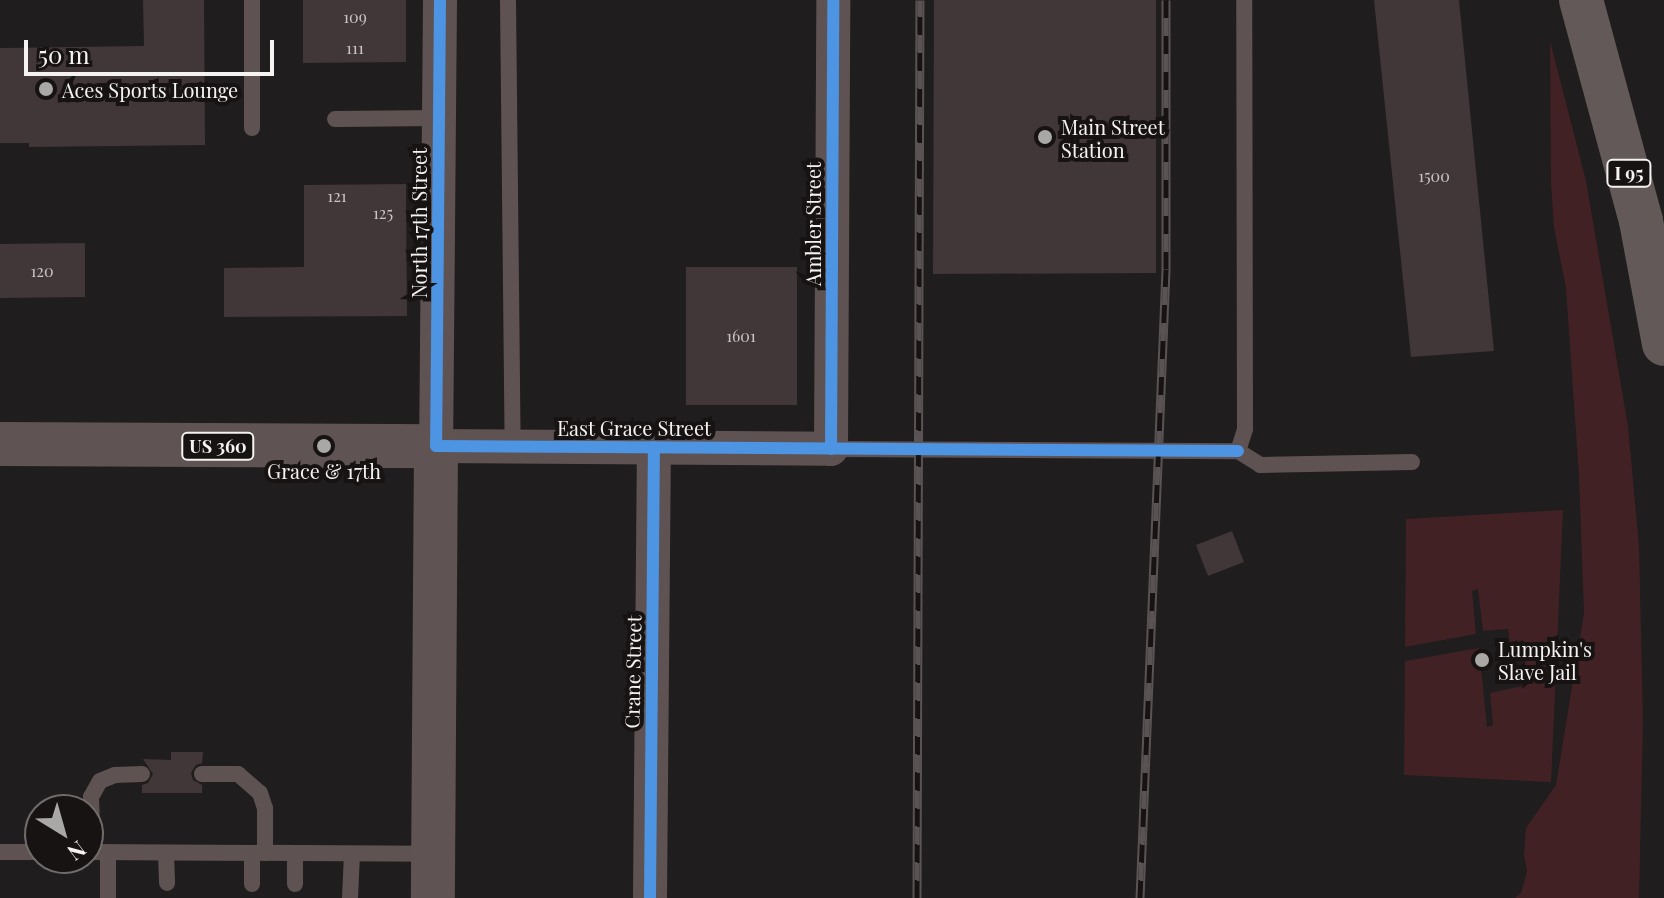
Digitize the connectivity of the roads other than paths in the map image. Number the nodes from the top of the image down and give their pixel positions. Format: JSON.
{"nodes":[{"id":1,"x":252,"y":0,"type":"edge"},
{"id":2,"x":440,"y":0,"type":"edge"},
{"id":3,"x":508,"y":0,"type":"edge"},
{"id":4,"x":833,"y":0,"type":"edge"},
{"id":5,"x":1244,"y":0,"type":"edge"},
{"id":6,"x":1582,"y":2,"type":"edge"},
{"id":7,"x":439,"y":118,"type":"junction"},
{"id":8,"x":335,"y":119,"type":"dead end"},
{"id":9,"x":252,"y":128,"type":"dead end"},
{"id":10,"x":1664,"y":344,"type":"edge"},
{"id":11,"x":0,"y":444,"type":"edge"},
{"id":12,"x":436,"y":446,"type":"junction"},
{"id":13,"x":513,"y":446,"type":"junction"},
{"id":14,"x":654,"y":447,"type":"junction"},
{"id":15,"x":831,"y":449,"type":"junction"},
{"id":16,"x":1238,"y":451,"type":"junction"},
{"id":17,"x":1412,"y":462,"type":"dead end"},
{"id":18,"x":142,"y":774,"type":"dead end"},
{"id":19,"x":202,"y":774,"type":"dead end"},
{"id":20,"x":93,"y":794,"type":"edge"},
{"id":21,"x":0,"y":852,"type":"edge"},
{"id":22,"x":24,"y":852,"type":"edge"},
{"id":23,"x":104,"y":852,"type":"edge"},
{"id":24,"x":166,"y":853,"type":"junction"},
{"id":25,"x":259,"y":853,"type":"junction"},
{"id":26,"x":295,"y":853,"type":"junction"},
{"id":27,"x":352,"y":854,"type":"junction"},
{"id":28,"x":433,"y":854,"type":"junction"},
{"id":29,"x":102,"y":874,"type":"edge"},
{"id":30,"x":167,"y":883,"type":"dead end"},
{"id":31,"x":252,"y":884,"type":"dead end"},
{"id":32,"x":295,"y":884,"type":"dead end"},
{"id":33,"x":108,"y":898,"type":"edge"},
{"id":34,"x":350,"y":898,"type":"edge"},
{"id":35,"x":433,"y":898,"type":"edge"},
{"id":36,"x":650,"y":898,"type":"edge"}],
"edges":[{"from":1,"to":9,"type":"lane"},
{"from":2,"to":7,"type":"street","name":"North 17th Street"},
{"from":3,"to":13,"type":"lane"},
{"from":4,"to":15,"type":"street","name":"Ambler Street"},
{"from":5,"to":16,"type":"lane"},
{"from":6,"to":10,"type":"highway","number":"I 95"},
{"from":7,"to":8,"type":"lane"},
{"from":7,"to":12,"type":"street","name":"North 17th Street"},
{"from":11,"to":12,"type":"main road","name":"East Grace Street","number":"US 360"},
{"from":12,"to":13,"type":"street","name":"East Grace Street"},
{"from":12,"to":28,"type":"main road","name":"North 17th Street"},
{"from":13,"to":14,"type":"street","name":"East Grace Street"},
{"from":14,"to":15,"type":"street","name":"East Grace Street"},
{"from":14,"to":36,"type":"street","name":"Crane Street"},
{"from":15,"to":16,"type":"lane"},
{"from":16,"to":17,"type":"lane"},
{"from":18,"to":20,"type":"lane"},
{"from":19,"to":25,"type":"lane"},
{"from":21,"to":22,"type":"lane"},
{"from":23,"to":24,"type":"lane"},
{"from":24,"to":25,"type":"lane"},
{"from":24,"to":30,"type":"lane"},
{"from":25,"to":26,"type":"lane"},
{"from":25,"to":31,"type":"lane"},
{"from":26,"to":27,"type":"lane"},
{"from":26,"to":32,"type":"lane"},
{"from":27,"to":28,"type":"lane"},
{"from":27,"to":34,"type":"lane"},
{"from":28,"to":35,"type":"main road","name":"North 17th Street"},
{"from":29,"to":33,"type":"lane"}]}
